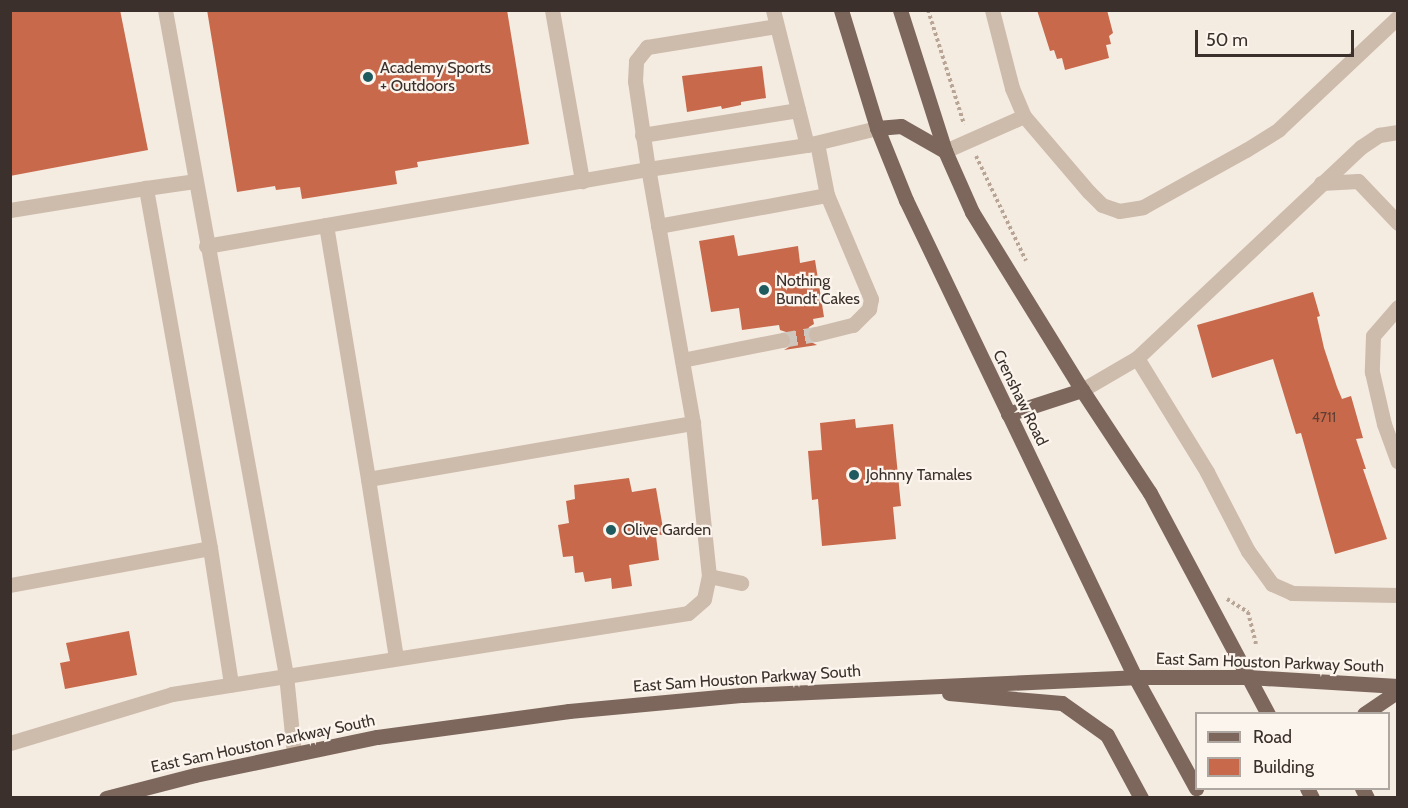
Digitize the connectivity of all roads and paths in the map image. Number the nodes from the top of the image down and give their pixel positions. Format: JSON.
{"nodes":[{"id":1,"x":165,"y":10,"type":"edge"},
{"id":2,"x":552,"y":10,"type":"edge"},
{"id":3,"x":773,"y":10,"type":"edge"},
{"id":4,"x":841,"y":10,"type":"edge"},
{"id":5,"x":900,"y":10,"type":"edge"},
{"id":6,"x":928,"y":10,"type":"edge"},
{"id":7,"x":992,"y":10,"type":"edge"},
{"id":8,"x":1398,"y":17,"type":"edge"},
{"id":9,"x":776,"y":26,"type":"junction"},
{"id":10,"x":798,"y":110,"type":"junction"},
{"id":11,"x":1024,"y":116,"type":"junction"},
{"id":12,"x":963,"y":122,"type":"dead end"},
{"id":13,"x":877,"y":128,"type":"junction"},
{"id":14,"x":1398,"y":132,"type":"edge"},
{"id":15,"x":642,"y":135,"type":"junction"},
{"id":16,"x":812,"y":144,"type":"junction"},
{"id":17,"x":945,"y":151,"type":"junction"},
{"id":18,"x":977,"y":157,"type":"dead end"},
{"id":19,"x":648,"y":169,"type":"junction"},
{"id":20,"x":195,"y":181,"type":"junction"},
{"id":21,"x":582,"y":181,"type":"junction"},
{"id":22,"x":1321,"y":183,"type":"junction"},
{"id":23,"x":146,"y":188,"type":"junction"},
{"id":24,"x":828,"y":195,"type":"junction"},
{"id":25,"x":10,"y":210,"type":"edge"},
{"id":26,"x":1398,"y":223,"type":"edge"},
{"id":27,"x":326,"y":225,"type":"junction"},
{"id":28,"x":658,"y":226,"type":"junction"},
{"id":29,"x":206,"y":246,"type":"junction"},
{"id":30,"x":1030,"y":270,"type":"dead end"},
{"id":31,"x":1398,"y":307,"type":"edge"},
{"id":32,"x":816,"y":334,"type":"tunnel mouth"},
{"id":33,"x":782,"y":340,"type":"tunnel mouth"},
{"id":34,"x":1137,"y":358,"type":"junction"},
{"id":35,"x":682,"y":360,"type":"junction"},
{"id":36,"x":1082,"y":390,"type":"junction"},
{"id":37,"x":1008,"y":414,"type":"junction"},
{"id":38,"x":693,"y":423,"type":"junction"},
{"id":39,"x":1398,"y":462,"type":"edge"},
{"id":40,"x":368,"y":479,"type":"junction"},
{"id":41,"x":210,"y":548,"type":"junction"},
{"id":42,"x":709,"y":576,"type":"junction"},
{"id":43,"x":741,"y":583,"type":"dead end"},
{"id":44,"x":10,"y":585,"type":"edge"},
{"id":45,"x":1398,"y":595,"type":"edge"},
{"id":46,"x":396,"y":658,"type":"junction"},
{"id":47,"x":286,"y":675,"type":"junction"},
{"id":48,"x":1135,"y":677,"type":"junction"},
{"id":49,"x":1248,"y":677,"type":"junction"},
{"id":50,"x":231,"y":684,"type":"junction"},
{"id":51,"x":1398,"y":686,"type":"edge"},
{"id":52,"x":888,"y":688,"type":"junction"},
{"id":53,"x":1398,"y":691,"type":"edge"},
{"id":54,"x":1267,"y":712,"type":"edge"},
{"id":55,"x":1367,"y":712,"type":"edge"},
{"id":56,"x":10,"y":743,"type":"edge"},
{"id":57,"x":294,"y":754,"type":"junction"},
{"id":58,"x":1195,"y":784,"type":"edge"},
{"id":59,"x":106,"y":798,"type":"edge"},
{"id":60,"x":1141,"y":798,"type":"edge"}],
"edges":[{"from":1,"to":20,"type":"lane"},
{"from":2,"to":21,"type":"lane"},
{"from":3,"to":9,"type":"lane"},
{"from":4,"to":13,"type":"main road","name":"Crenshaw Road"},
{"from":5,"to":17,"type":"main road"},
{"from":6,"to":12,"type":"path"},
{"from":7,"to":11,"type":"lane"},
{"from":8,"to":11,"type":"lane"},
{"from":9,"to":10,"type":"lane"},
{"from":9,"to":15,"type":"lane"},
{"from":10,"to":15,"type":"lane"},
{"from":10,"to":16,"type":"lane"},
{"from":11,"to":17,"type":"lane"},
{"from":13,"to":16,"type":"lane"},
{"from":13,"to":17,"type":"main road"},
{"from":13,"to":37,"type":"main road","name":"Crenshaw Road"},
{"from":14,"to":22,"type":"lane"},
{"from":15,"to":19,"type":"lane"},
{"from":16,"to":19,"type":"lane"},
{"from":16,"to":24,"type":"lane"},
{"from":17,"to":36,"type":"main road"},
{"from":18,"to":30,"type":"path"},
{"from":19,"to":21,"type":"lane"},
{"from":19,"to":28,"type":"lane"},
{"from":20,"to":23,"type":"lane"},
{"from":20,"to":29,"type":"lane"},
{"from":21,"to":27,"type":"lane"},
{"from":22,"to":26,"type":"lane"},
{"from":22,"to":34,"type":"lane"},
{"from":23,"to":25,"type":"lane"},
{"from":23,"to":41,"type":"lane"},
{"from":24,"to":28,"type":"lane"},
{"from":24,"to":32,"type":"lane"},
{"from":27,"to":29,"type":"lane"},
{"from":27,"to":40,"type":"lane"},
{"from":28,"to":35,"type":"lane"},
{"from":29,"to":47,"type":"lane"},
{"from":31,"to":39,"type":"lane"},
{"from":33,"to":35,"type":"lane"},
{"from":34,"to":36,"type":"lane"},
{"from":34,"to":45,"type":"lane"},
{"from":35,"to":38,"type":"lane"},
{"from":36,"to":37,"type":"main road"},
{"from":36,"to":49,"type":"main road"},
{"from":37,"to":48,"type":"main road","name":"Crenshaw Road"},
{"from":38,"to":40,"type":"lane"},
{"from":38,"to":42,"type":"lane"},
{"from":40,"to":46,"type":"lane"},
{"from":41,"to":44,"type":"lane"},
{"from":41,"to":50,"type":"lane"},
{"from":42,"to":43,"type":"lane"},
{"from":42,"to":46,"type":"lane"},
{"from":46,"to":47,"type":"lane"},
{"from":47,"to":50,"type":"lane"},
{"from":47,"to":57,"type":"lane"},
{"from":48,"to":49,"type":"main road","name":"East Sam Houston Parkway South"},
{"from":48,"to":52,"type":"main road","name":"East Sam Houston Parkway South"},
{"from":48,"to":58,"type":"main road","name":"Crenshaw Road"},
{"from":49,"to":51,"type":"main road","name":"East Sam Houston Parkway South"},
{"from":49,"to":54,"type":"main road"},
{"from":50,"to":56,"type":"lane"},
{"from":52,"to":57,"type":"main road","name":"East Sam Houston Parkway South"},
{"from":52,"to":60,"type":"main road"},
{"from":53,"to":55,"type":"main road"},
{"from":57,"to":59,"type":"main road","name":"East Sam Houston Parkway South"}]}
